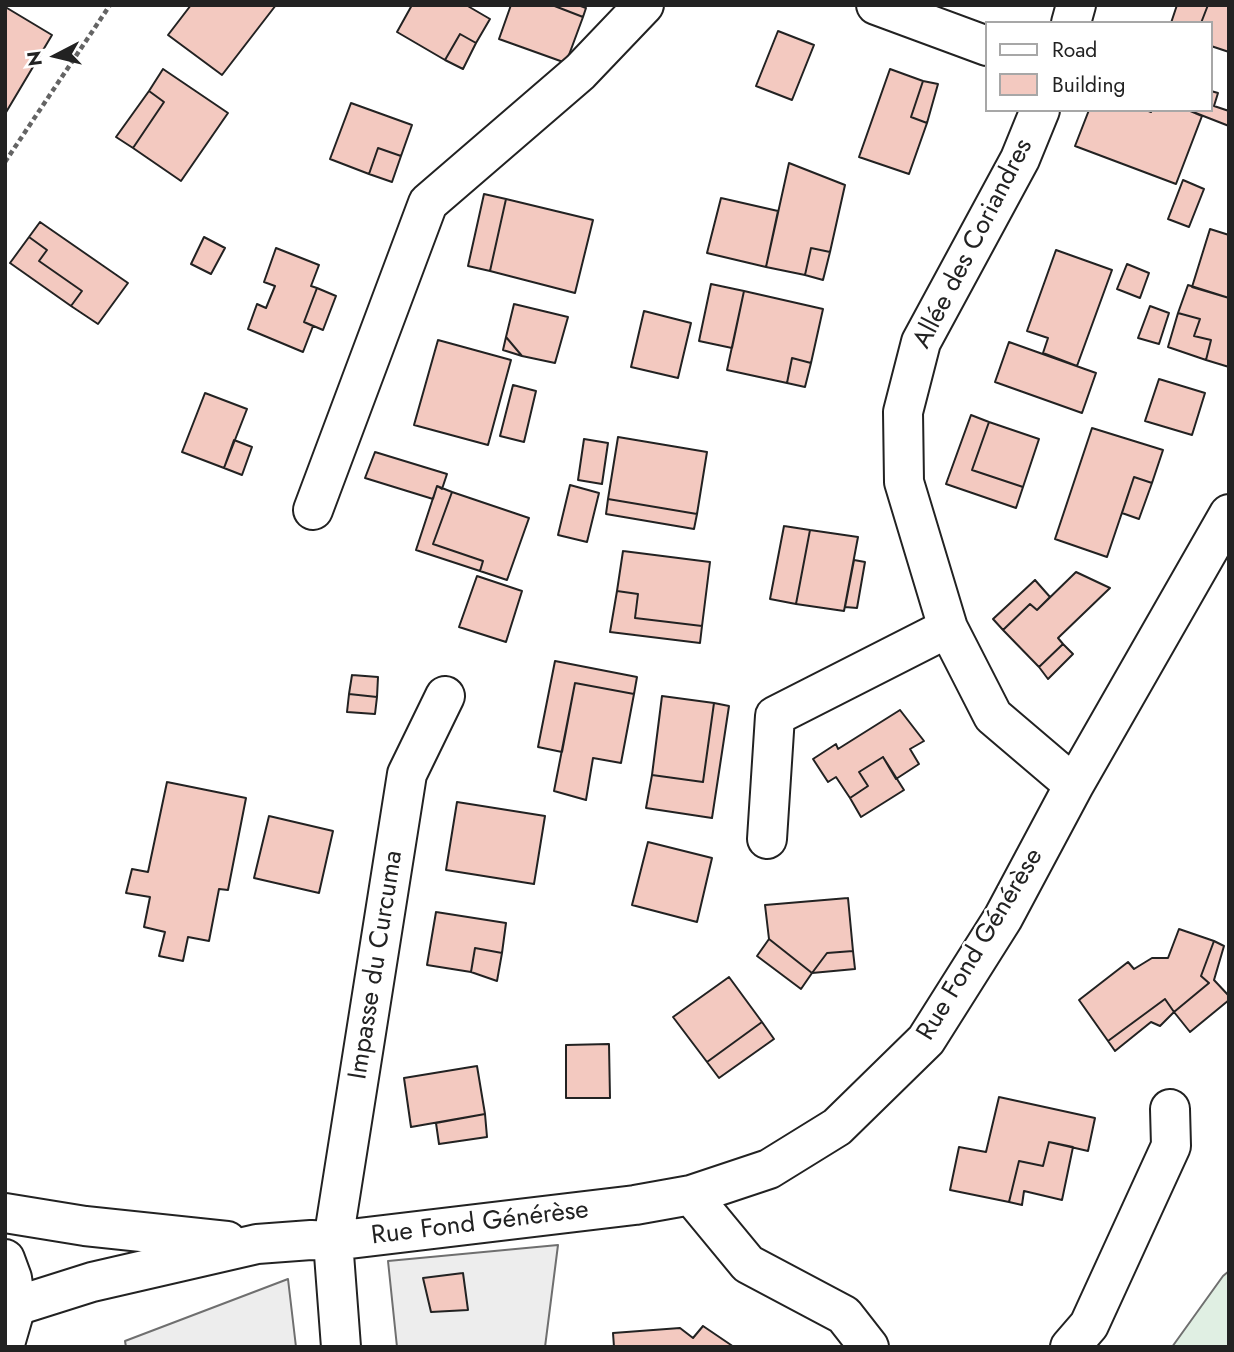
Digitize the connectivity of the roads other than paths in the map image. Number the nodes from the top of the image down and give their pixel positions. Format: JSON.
{"nodes":[{"id":1,"x":643,"y":5,"type":"edge"},
{"id":2,"x":876,"y":5,"type":"edge"},
{"id":3,"x":986,"y":46,"type":"edge"},
{"id":4,"x":1039,"y":112,"type":"edge"},
{"id":5,"x":313,"y":510,"type":"dead end"},
{"id":6,"x":1229,"y":514,"type":"edge"},
{"id":7,"x":948,"y":628,"type":"junction"},
{"id":8,"x":445,"y":696,"type":"dead end"},
{"id":9,"x":1074,"y":785,"type":"junction"},
{"id":10,"x":767,"y":839,"type":"dead end"},
{"id":11,"x":1170,"y":1109,"type":"dead end"},
{"id":12,"x":691,"y":1195,"type":"junction"},
{"id":13,"x":5,"y":1213,"type":"edge"},
{"id":14,"x":332,"y":1241,"type":"junction"},
{"id":15,"x":257,"y":1244,"type":"junction"},
{"id":16,"x":5,"y":1259,"type":"edge"},
{"id":17,"x":16,"y":1307,"type":"junction"},
{"id":18,"x":5,"y":1344,"type":"edge"},
{"id":19,"x":341,"y":1347,"type":"edge"},
{"id":20,"x":869,"y":1347,"type":"edge"},
{"id":21,"x":1070,"y":1347,"type":"edge"}],
"edges":[{"from":1,"to":5,"type":"street"},
{"from":2,"to":3,"type":"street"},
{"from":4,"to":7,"type":"street","name":"Allée des Coriandres"},
{"from":6,"to":9,"type":"street","name":"Rue Fond Générèse"},
{"from":7,"to":9,"type":"street","name":"Allée des Coriandres"},
{"from":7,"to":10,"type":"street"},
{"from":8,"to":14,"type":"street","name":"Impasse du Curcuma"},
{"from":9,"to":12,"type":"street","name":"Rue Fond Générèse"},
{"from":11,"to":21,"type":"street"},
{"from":12,"to":14,"type":"street","name":"Rue Fond Générèse"},
{"from":12,"to":20,"type":"street"},
{"from":13,"to":15,"type":"street","name":"Rue Fond Générèse"},
{"from":14,"to":15,"type":"street","name":"Rue Fond Générèse"},
{"from":14,"to":19,"type":"street","name":"Impasse du Curcuma"},
{"from":15,"to":17,"type":"street","name":"Rue Fond Générèse"},
{"from":16,"to":17,"type":"street"},
{"from":17,"to":18,"type":"street"}]}
